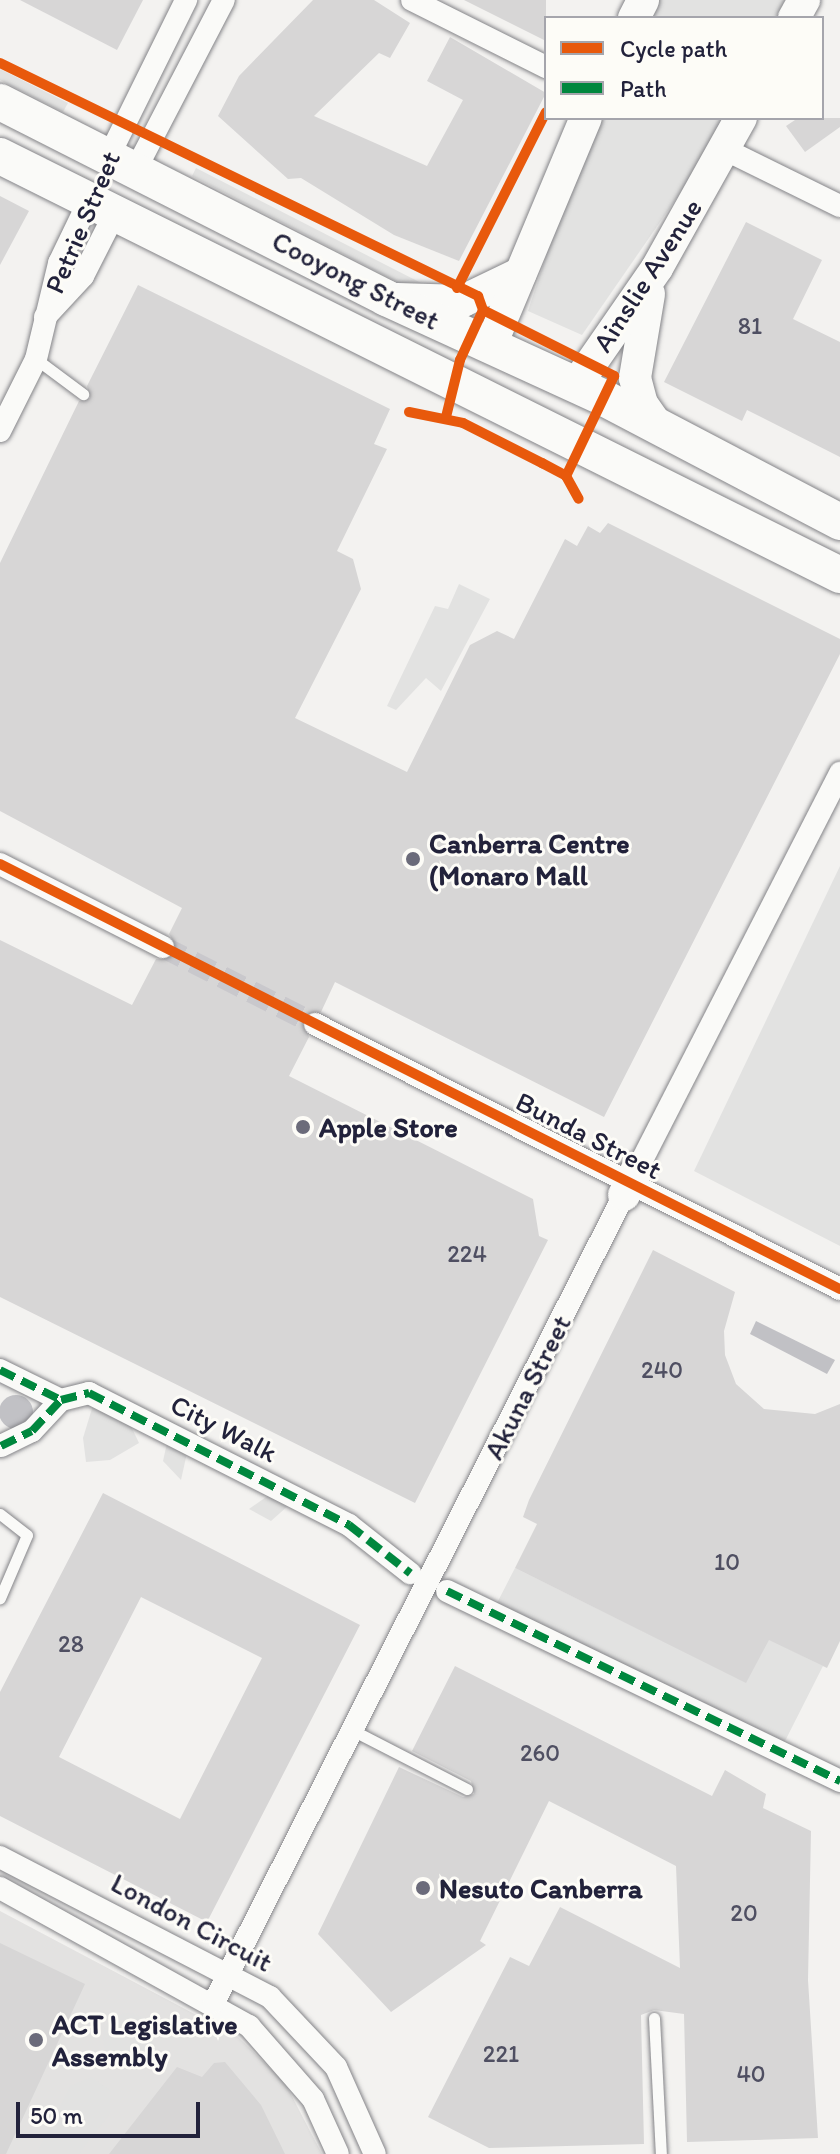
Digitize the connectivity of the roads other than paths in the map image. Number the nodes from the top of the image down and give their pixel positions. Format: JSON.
{"nodes":[{"id":1,"x":186,"y":0,"type":"edge"},
{"id":2,"x":224,"y":0,"type":"edge"},
{"id":3,"x":412,"y":0,"type":"edge"},
{"id":4,"x":544,"y":66,"type":"edge"},
{"id":5,"x":0,"y":102,"type":"edge"},
{"id":6,"x":585,"y":120,"type":"edge"},
{"id":7,"x":740,"y":120,"type":"edge"},
{"id":8,"x":132,"y":146,"type":"junction"},
{"id":9,"x":724,"y":149,"type":"junction"},
{"id":10,"x":0,"y":156,"type":"edge"},
{"id":11,"x":840,"y":206,"type":"edge"},
{"id":12,"x":102,"y":207,"type":"junction"},
{"id":13,"x":657,"y":268,"type":"junction"},
{"id":14,"x":521,"y":273,"type":"junction"},
{"id":15,"x":386,"y":298,"type":"junction"},
{"id":16,"x":490,"y":347,"type":"junction"},
{"id":17,"x":36,"y":359,"type":"junction"},
{"id":18,"x":576,"y":385,"type":"junction"},
{"id":19,"x":475,"y":393,"type":"junction"},
{"id":20,"x":83,"y":394,"type":"dead end"},
{"id":21,"x":659,"y":428,"type":"junction"},
{"id":22,"x":0,"y":431,"type":"edge"},
{"id":23,"x":554,"y":432,"type":"junction"},
{"id":24,"x":840,"y":522,"type":"edge"},
{"id":25,"x":840,"y":575,"type":"edge"},
{"id":26,"x":840,"y":773,"type":"edge"},
{"id":27,"x":0,"y":864,"type":"edge"},
{"id":28,"x":163,"y":947,"type":"tunnel mouth"},
{"id":29,"x":315,"y":1024,"type":"tunnel mouth"},
{"id":30,"x":631,"y":1182,"type":"junction"},
{"id":31,"x":840,"y":1289,"type":"edge"},
{"id":32,"x":0,"y":1370,"type":"edge"},
{"id":33,"x":61,"y":1400,"type":"junction"},
{"id":34,"x":0,"y":1445,"type":"edge"},
{"id":35,"x":0,"y":1514,"type":"edge"},
{"id":36,"x":410,"y":1573,"type":"dead end"},
{"id":37,"x":447,"y":1591,"type":"dead end"},
{"id":38,"x":0,"y":1598,"type":"edge"},
{"id":39,"x":354,"y":1731,"type":"junction"},
{"id":40,"x":840,"y":1781,"type":"edge"},
{"id":41,"x":467,"y":1789,"type":"dead end"},
{"id":42,"x":0,"y":1857,"type":"edge"},
{"id":43,"x":0,"y":1888,"type":"edge"},
{"id":44,"x":231,"y":1972,"type":"junction"},
{"id":45,"x":214,"y":2002,"type":"junction"},
{"id":46,"x":654,"y":2018,"type":"dead end"},
{"id":47,"x":338,"y":2154,"type":"edge"},
{"id":48,"x":375,"y":2154,"type":"edge"},
{"id":49,"x":661,"y":2154,"type":"edge"}],
"edges":[{"from":1,"to":8,"type":"street"},
{"from":2,"to":8,"type":"street"},
{"from":3,"to":4,"type":"street"},
{"from":5,"to":8,"type":"main road","name":"Cooyong Street"},
{"from":6,"to":14,"type":"main road"},
{"from":7,"to":9,"type":"main road","name":"Ainslie Avenue"},
{"from":8,"to":12,"type":"main road","name":"Petrie Street"},
{"from":8,"to":15,"type":"main road","name":"Cooyong Street"},
{"from":9,"to":11,"type":"street"},
{"from":9,"to":13,"type":"main road","name":"Ainslie Avenue"},
{"from":10,"to":12,"type":"main road","name":"Cooyong Street"},
{"from":12,"to":17,"type":"street","name":"Petrie Street"},
{"from":12,"to":19,"type":"main road","name":"Cooyong Street"},
{"from":13,"to":18,"type":"main road","name":"Ainslie Avenue"},
{"from":13,"to":21,"type":"main road"},
{"from":14,"to":15,"type":"main road"},
{"from":14,"to":16,"type":"main road"},
{"from":15,"to":16,"type":"main road","name":"Cooyong Street"},
{"from":16,"to":18,"type":"main road","name":"Cooyong Street"},
{"from":16,"to":19,"type":"main road"},
{"from":17,"to":20,"type":"lane"},
{"from":17,"to":22,"type":"street","name":"Petrie Street"},
{"from":18,"to":21,"type":"main road","name":"Cooyong Street"},
{"from":18,"to":23,"type":"main road","name":"Ainslie Avenue"},
{"from":19,"to":23,"type":"main road","name":"Cooyong Street"},
{"from":21,"to":24,"type":"main road","name":"Cooyong Street"},
{"from":23,"to":25,"type":"main road","name":"Cooyong Street"},
{"from":26,"to":30,"type":"street","name":"Akuna Street"},
{"from":27,"to":28,"type":"street"},
{"from":29,"to":30,"type":"street","name":"Bunda Street"},
{"from":30,"to":31,"type":"street","name":"Bunda Street"},
{"from":30,"to":39,"type":"street","name":"Akuna Street"},
{"from":32,"to":33,"type":"street","name":"City Walk"},
{"from":33,"to":34,"type":"street"},
{"from":33,"to":36,"type":"street","name":"City Walk"},
{"from":35,"to":38,"type":"lane"},
{"from":37,"to":40,"type":"street"},
{"from":39,"to":41,"type":"lane"},
{"from":39,"to":44,"type":"street","name":"Akuna Street"},
{"from":42,"to":44,"type":"street","name":"London Circuit"},
{"from":43,"to":45,"type":"street","name":"London Circuit"},
{"from":44,"to":45,"type":"street","name":"Akuna Street"},
{"from":44,"to":48,"type":"street","name":"London Circuit"},
{"from":45,"to":47,"type":"street","name":"London Circuit"},
{"from":46,"to":49,"type":"lane"}]}
